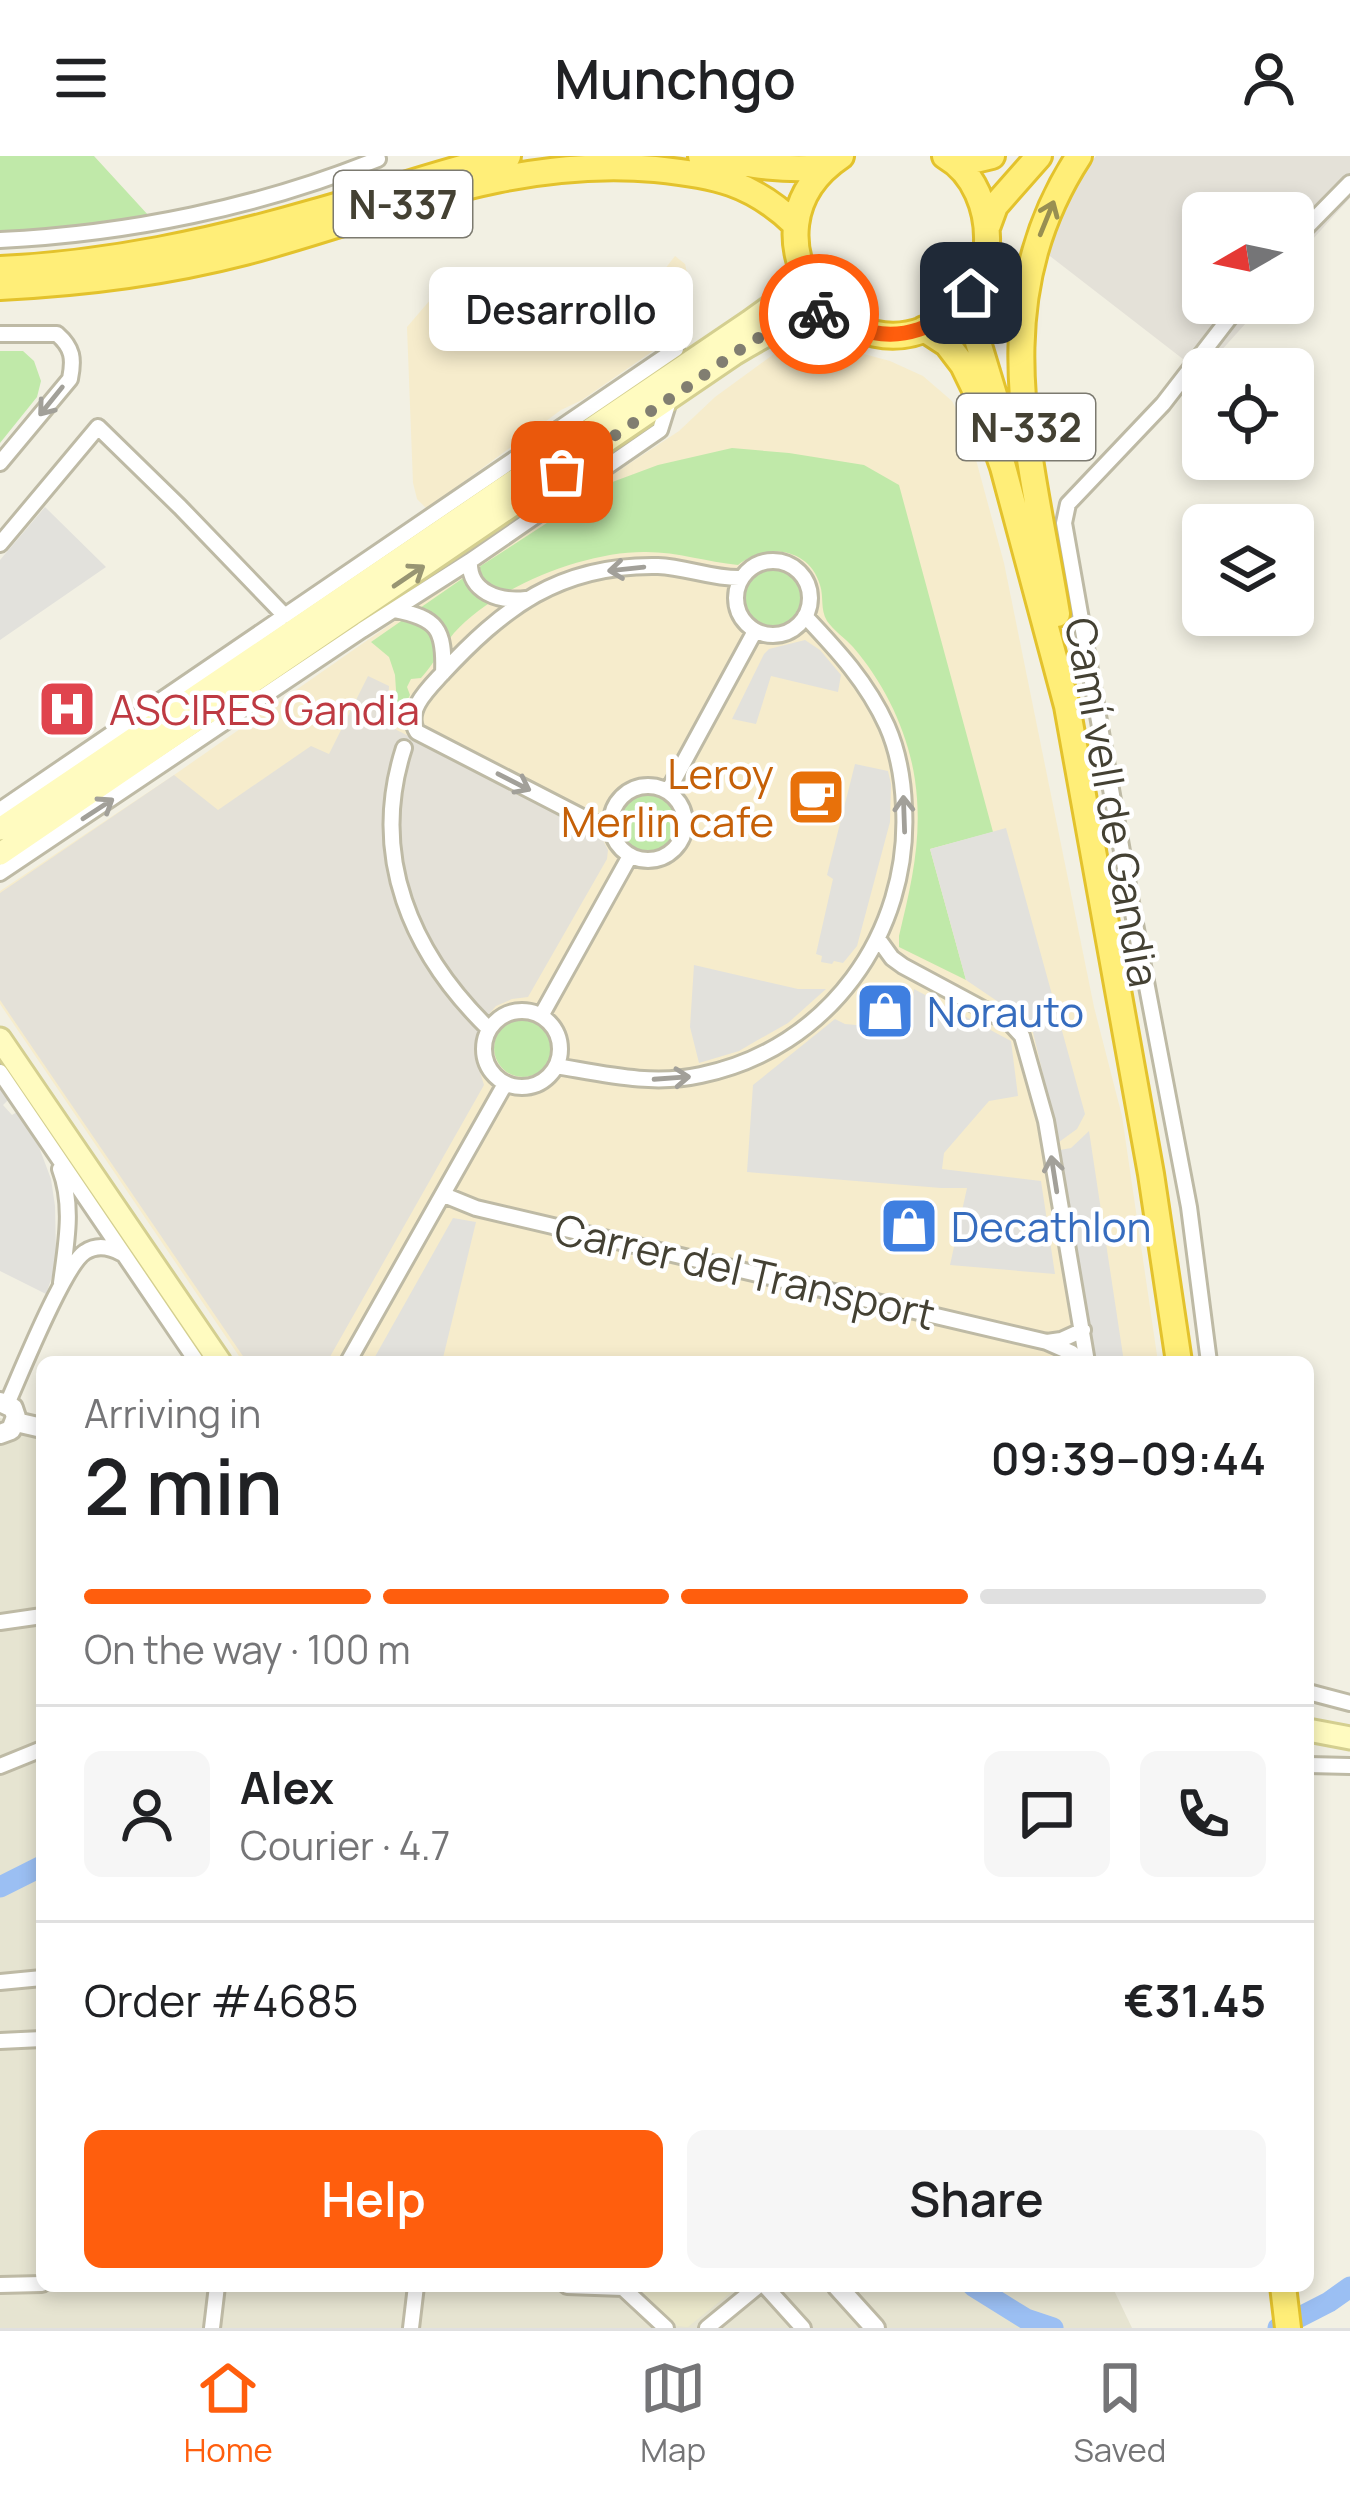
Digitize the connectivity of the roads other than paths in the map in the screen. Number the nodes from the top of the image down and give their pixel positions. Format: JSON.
{"nodes":[{"id":1,"x":377,"y":156,"type":"edge"},
{"id":2,"x":508,"y":156,"type":"edge"},
{"id":3,"x":700,"y":156,"type":"edge"},
{"id":4,"x":992,"y":156,"type":"edge"},
{"id":5,"x":1039,"y":156,"type":"edge"},
{"id":6,"x":1079,"y":156,"type":"edge"},
{"id":7,"x":949,"y":159,"type":"edge"},
{"id":8,"x":833,"y":161,"type":"edge"},
{"id":9,"x":1350,"y":183,"type":"edge"},
{"id":10,"x":1314,"y":220,"type":"edge"},
{"id":11,"x":796,"y":224,"type":"junction"},
{"id":12,"x":988,"y":225,"type":"junction"},
{"id":13,"x":0,"y":240,"type":"edge"},
{"id":14,"x":0,"y":269,"type":"edge"},
{"id":15,"x":802,"y":274,"type":"junction"},
{"id":16,"x":0,"y":287,"type":"edge"},
{"id":17,"x":971,"y":293,"type":"junction"},
{"id":18,"x":831,"y":313,"type":"junction"},
{"id":19,"x":1225,"y":324,"type":"edge"},
{"id":20,"x":924,"y":329,"type":"junction"},
{"id":21,"x":0,"y":334,"type":"edge"},
{"id":22,"x":676,"y":350,"type":"dead end"},
{"id":23,"x":670,"y":398,"type":"junction"},
{"id":24,"x":0,"y":463,"type":"edge"},
{"id":25,"x":0,"y":544,"type":"edge"},
{"id":26,"x":470,"y":561,"type":"junction"},
{"id":27,"x":741,"y":578,"type":"junction"},
{"id":28,"x":526,"y":598,"type":"junction"},
{"id":29,"x":395,"y":610,"type":"junction"},
{"id":30,"x":285,"y":616,"type":"junction"},
{"id":31,"x":806,"y":616,"type":"junction"},
{"id":32,"x":755,"y":631,"type":"junction"},
{"id":33,"x":1058,"y":672,"type":"junction"},
{"id":34,"x":443,"y":673,"type":"junction"},
{"id":35,"x":1067,"y":706,"type":"junction"},
{"id":36,"x":404,"y":748,"type":"dead end"},
{"id":37,"x":668,"y":791,"type":"junction"},
{"id":38,"x":0,"y":810,"type":"edge"},
{"id":39,"x":0,"y":829,"type":"edge"},
{"id":40,"x":612,"y":830,"type":"junction"},
{"id":41,"x":0,"y":854,"type":"edge"},
{"id":42,"x":630,"y":856,"type":"junction"},
{"id":43,"x":0,"y":873,"type":"edge"},
{"id":44,"x":879,"y":940,"type":"junction"},
{"id":45,"x":541,"y":1016,"type":"junction"},
{"id":46,"x":489,"y":1029,"type":"junction"},
{"id":47,"x":0,"y":1039,"type":"edge"},
{"id":48,"x":0,"y":1055,"type":"edge"},
{"id":49,"x":556,"y":1066,"type":"junction"},
{"id":50,"x":0,"y":1072,"type":"edge"},
{"id":51,"x":506,"y":1084,"type":"junction"},
{"id":52,"x":48,"y":1141,"type":"junction"},
{"id":53,"x":444,"y":1195,"type":"junction"},
{"id":54,"x":125,"y":1256,"type":"junction"},
{"id":55,"x":60,"y":1288,"type":"junction"},
{"id":56,"x":1083,"y":1330,"type":"junction"},
{"id":57,"x":1046,"y":1342,"type":"junction"},
{"id":58,"x":193,"y":1356,"type":"edge"},
{"id":59,"x":205,"y":1356,"type":"edge"},
{"id":60,"x":216,"y":1356,"type":"edge"},
{"id":61,"x":351,"y":1356,"type":"edge"},
{"id":62,"x":1076,"y":1356,"type":"edge"},
{"id":63,"x":1083,"y":1356,"type":"edge"},
{"id":64,"x":1178,"y":1356,"type":"edge"},
{"id":65,"x":1208,"y":1356,"type":"edge"},
{"id":66,"x":6,"y":1415,"type":"edge"},
{"id":67,"x":36,"y":1426,"type":"edge"},
{"id":68,"x":36,"y":1617,"type":"edge"},
{"id":69,"x":0,"y":1622,"type":"edge"},
{"id":70,"x":1314,"y":1694,"type":"edge"},
{"id":71,"x":1350,"y":1703,"type":"edge"},
{"id":72,"x":1314,"y":1731,"type":"edge"},
{"id":73,"x":1350,"y":1738,"type":"edge"},
{"id":74,"x":36,"y":1751,"type":"edge"},
{"id":75,"x":1314,"y":1765,"type":"edge"},
{"id":76,"x":0,"y":1766,"type":"edge"},
{"id":77,"x":1350,"y":1766,"type":"edge"},
{"id":78,"x":36,"y":1979,"type":"edge"},
{"id":79,"x":0,"y":1982,"type":"edge"},
{"id":80,"x":36,"y":2039,"type":"edge"},
{"id":81,"x":0,"y":2041,"type":"edge"},
{"id":82,"x":36,"y":2284,"type":"edge"},
{"id":83,"x":0,"y":2285,"type":"edge"},
{"id":84,"x":216,"y":2292,"type":"edge"},
{"id":85,"x":415,"y":2292,"type":"edge"},
{"id":86,"x":626,"y":2292,"type":"edge"},
{"id":87,"x":753,"y":2292,"type":"edge"},
{"id":88,"x":767,"y":2292,"type":"edge"},
{"id":89,"x":843,"y":2292,"type":"edge"},
{"id":90,"x":858,"y":2292,"type":"edge"},
{"id":91,"x":1284,"y":2292,"type":"edge"},
{"id":92,"x":724,"y":2313,"type":"junction"},
{"id":93,"x":212,"y":2328,"type":"edge"},
{"id":94,"x":411,"y":2328,"type":"edge"},
{"id":95,"x":666,"y":2328,"type":"edge"},
{"id":96,"x":707,"y":2328,"type":"edge"},
{"id":97,"x":736,"y":2328,"type":"edge"},
{"id":98,"x":803,"y":2328,"type":"edge"},
{"id":99,"x":875,"y":2328,"type":"edge"},
{"id":100,"x":891,"y":2328,"type":"edge"},
{"id":101,"x":1288,"y":2328,"type":"edge"}],
"edges":[{"from":1,"to":13,"type":"street"},
{"from":2,"to":14,"type":"highway","number":"N-337"},
{"from":3,"to":8,"type":"highway"},
{"from":4,"to":7,"type":"highway"},
{"from":5,"to":12,"type":"highway"},
{"from":35,"to":6,"type":"highway","number":"N-332","one_way":true},
{"from":7,"to":12,"type":"highway"},
{"from":8,"to":11,"type":"highway"},
{"from":9,"to":10,"type":"street"},
{"from":11,"to":15,"type":"highway"},
{"from":11,"to":16,"type":"highway","number":"N-337"},
{"from":12,"to":17,"type":"highway"},
{"from":15,"to":18,"type":"highway"},
{"from":15,"to":39,"type":"main road"},
{"from":17,"to":20,"type":"highway"},
{"from":17,"to":33,"type":"highway","number":"N-332"},
{"from":18,"to":20,"type":"highway"},
{"from":18,"to":23,"type":"main road"},
{"from":19,"to":65,"type":"street","name":"Camí vell de Gandia"},
{"from":20,"to":33,"type":"highway","number":"N-332"},
{"from":21,"to":24,"type":"street","one_way":true},
{"from":22,"to":30,"type":"street"},
{"from":23,"to":26,"type":"street"},
{"from":41,"to":23,"type":"main road","one_way":true},
{"from":25,"to":30,"type":"street"},
{"from":26,"to":28,"type":"street"},
{"from":26,"to":29,"type":"street"},
{"from":27,"to":28,"type":"street","one_way":true},
{"from":27,"to":31,"type":"street"},
{"from":27,"to":32,"type":"street"},
{"from":28,"to":34,"type":"street"},
{"from":29,"to":34,"type":"street"},
{"from":43,"to":29,"type":"street","one_way":true},
{"from":30,"to":38,"type":"street"},
{"from":31,"to":32,"type":"street"},
{"from":44,"to":31,"type":"street","one_way":true},
{"from":32,"to":37,"type":"street"},
{"from":33,"to":35,"type":"highway","number":"N-332"},
{"from":34,"to":40,"type":"street","one_way":true},
{"from":35,"to":64,"type":"highway","number":"N-332"},
{"from":36,"to":46,"type":"street"},
{"from":37,"to":40,"type":"street"},
{"from":37,"to":42,"type":"street"},
{"from":40,"to":42,"type":"street"},
{"from":42,"to":45,"type":"street"},
{"from":49,"to":44,"type":"street","one_way":true},
{"from":56,"to":44,"type":"street","one_way":true},
{"from":45,"to":46,"type":"street"},
{"from":45,"to":49,"type":"street"},
{"from":46,"to":51,"type":"street"},
{"from":47,"to":60,"type":"main road"},
{"from":48,"to":59,"type":"main road"},
{"from":49,"to":51,"type":"street"},
{"from":50,"to":52,"type":"street"},
{"from":51,"to":53,"type":"street"},
{"from":52,"to":54,"type":"street"},
{"from":52,"to":55,"type":"street"},
{"from":53,"to":57,"type":"street","name":"Carrer del Transport"},
{"from":53,"to":61,"type":"street"},
{"from":54,"to":55,"type":"street"},
{"from":54,"to":58,"type":"street"},
{"from":55,"to":66,"type":"street"},
{"from":56,"to":57,"type":"street"},
{"from":56,"to":63,"type":"street"},
{"from":57,"to":62,"type":"street"},
{"from":66,"to":67,"type":"street"},
{"from":68,"to":69,"type":"street"},
{"from":70,"to":71,"type":"street"},
{"from":72,"to":73,"type":"main road"},
{"from":74,"to":76,"type":"street"},
{"from":75,"to":77,"type":"street"},
{"from":78,"to":79,"type":"street"},
{"from":80,"to":81,"type":"street"},
{"from":82,"to":83,"type":"street"},
{"from":84,"to":93,"type":"street"},
{"from":85,"to":94,"type":"street"},
{"from":86,"to":95,"type":"street"},
{"from":87,"to":92,"type":"street"},
{"from":88,"to":98,"type":"street"},
{"from":89,"to":99,"type":"street"},
{"from":90,"to":100,"type":"street"},
{"from":91,"to":101,"type":"highway"},
{"from":92,"to":96,"type":"street"},
{"from":92,"to":97,"type":"street"}]}
